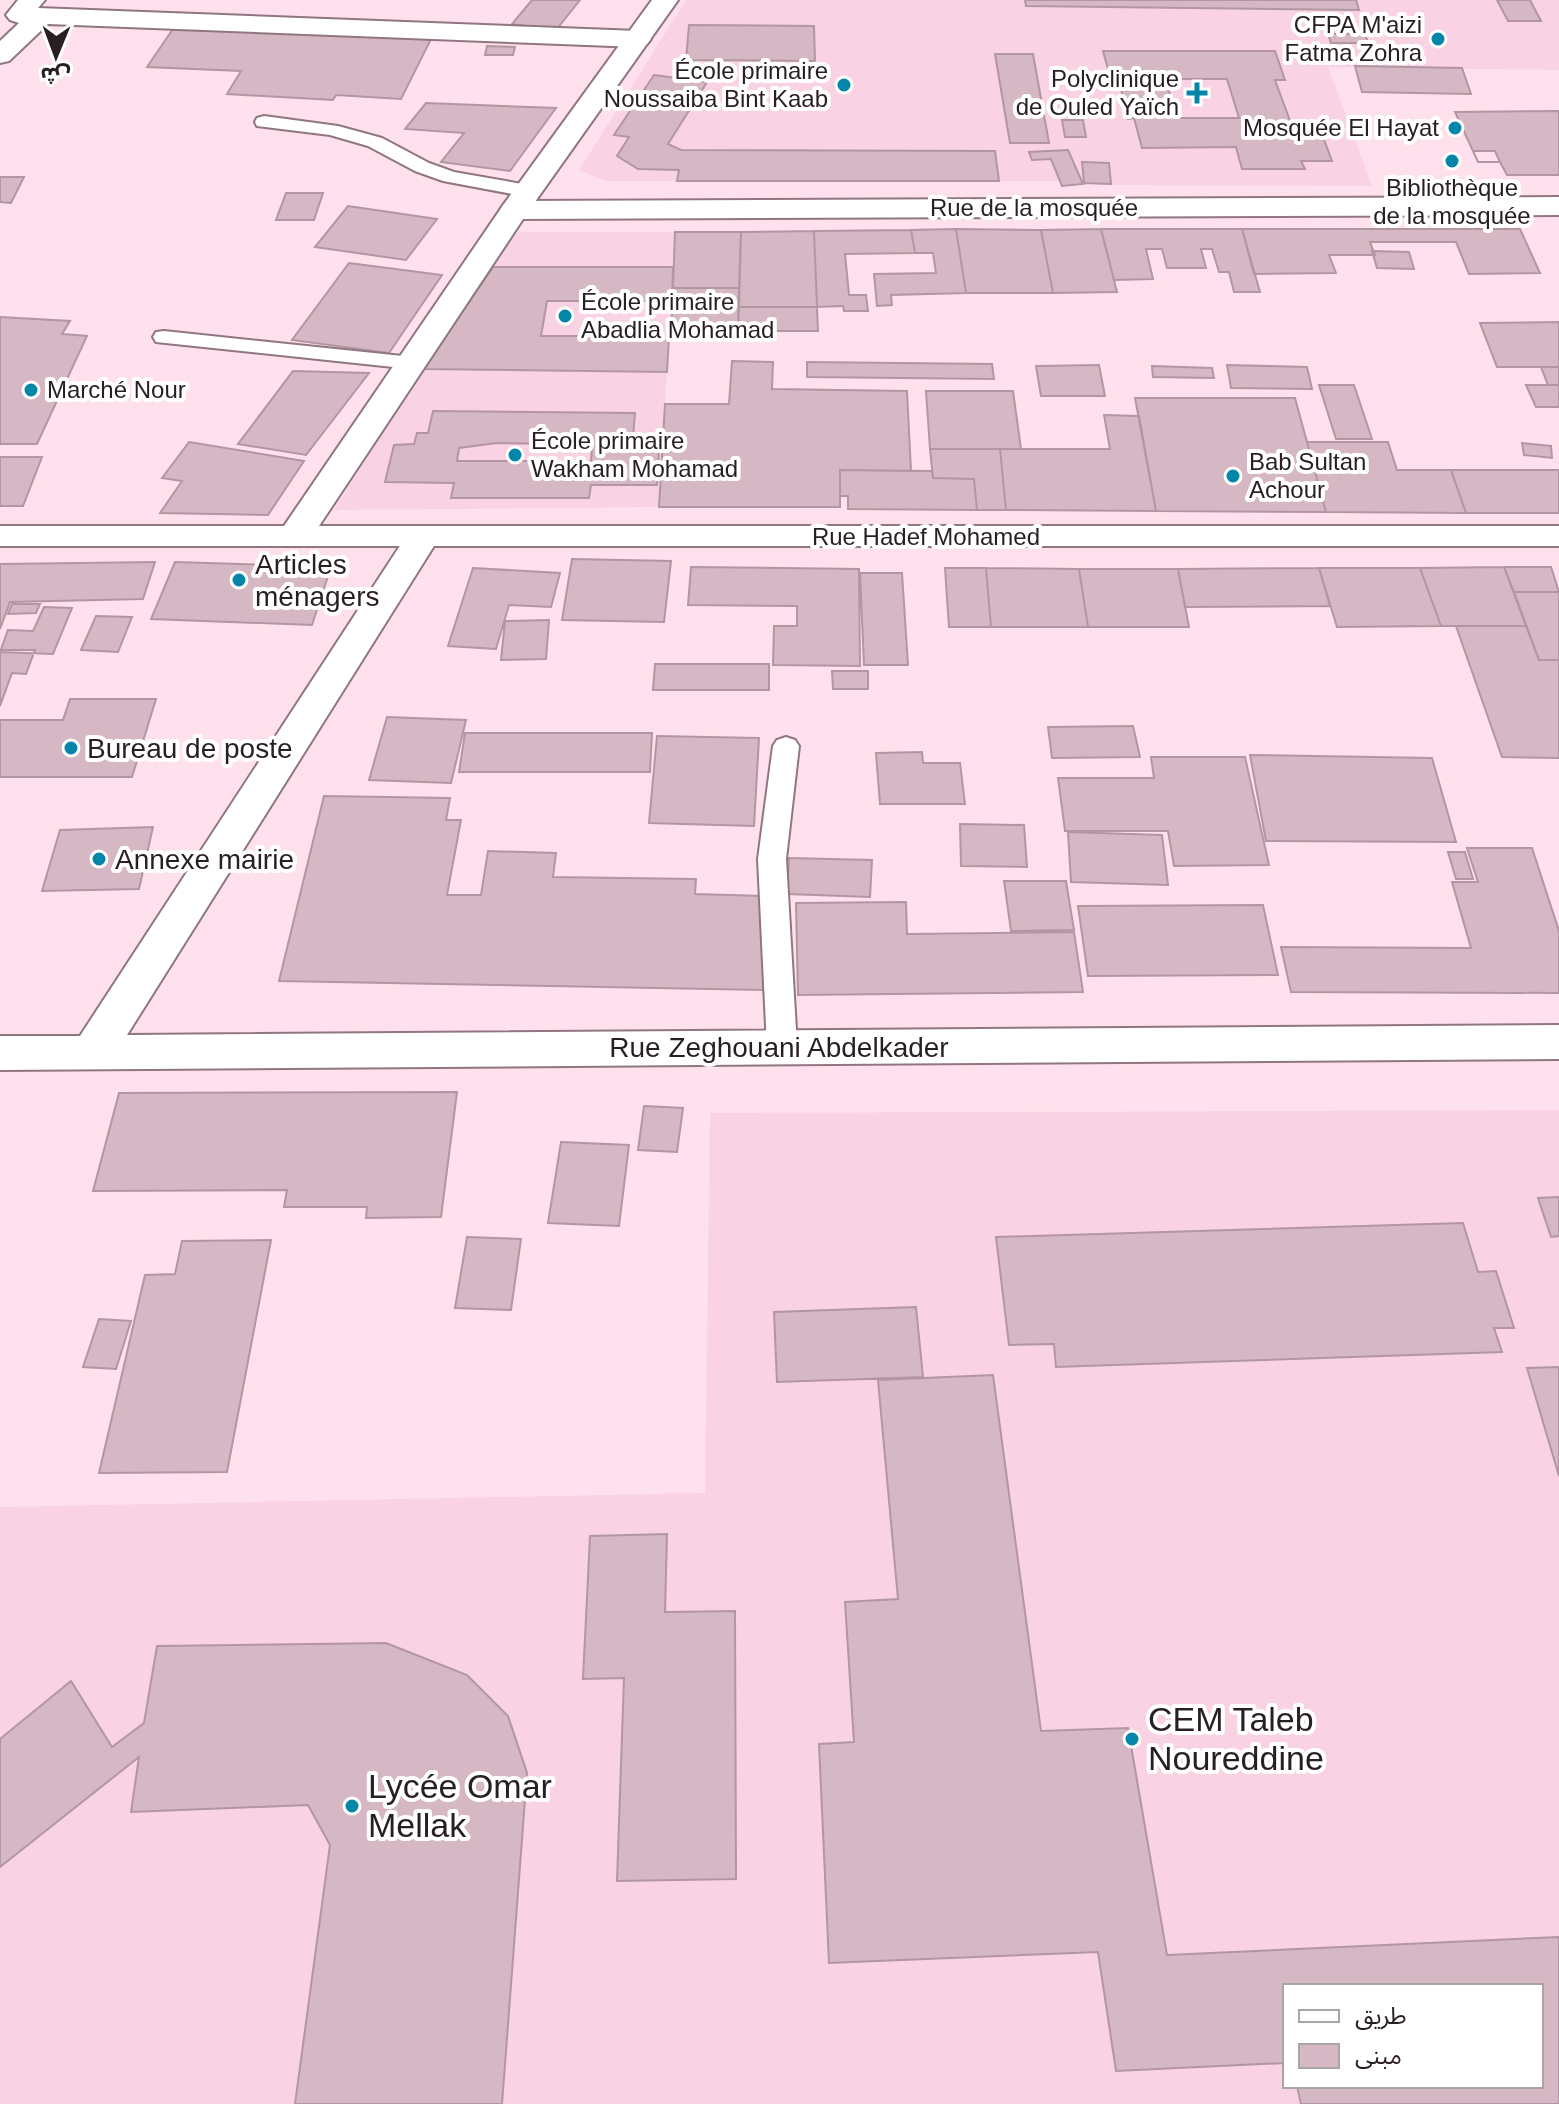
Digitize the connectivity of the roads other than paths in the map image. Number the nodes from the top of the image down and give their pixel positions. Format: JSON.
{"nodes":[{"id":1,"x":296,"y":0,"type":"edge"},
{"id":2,"x":665,"y":0,"type":"edge"},
{"id":3,"x":36,"y":8,"type":"edge"},
{"id":4,"x":272,"y":25,"type":"junction"},
{"id":5,"x":638,"y":39,"type":"junction"},
{"id":6,"x":0,"y":55,"type":"edge"},
{"id":7,"x":264,"y":122,"type":"dead end"},
{"id":8,"x":521,"y":200,"type":"junction"},
{"id":9,"x":1557,"y":210,"type":"edge"},
{"id":10,"x":164,"y":337,"type":"dead end"},
{"id":11,"x":412,"y":363,"type":"junction"},
{"id":12,"x":0,"y":536,"type":"edge"},
{"id":13,"x":1559,"y":536,"type":"edge"},
{"id":14,"x":293,"y":538,"type":"junction"},
{"id":15,"x":422,"y":538,"type":"junction"},
{"id":16,"x":786,"y":746,"type":"dead end"},
{"id":17,"x":1559,"y":1042,"type":"edge"},
{"id":18,"x":782,"y":1047,"type":"junction"},
{"id":19,"x":93,"y":1052,"type":"junction"},
{"id":20,"x":0,"y":1053,"type":"edge"}],
"edges":[{"from":1,"to":4,"type":"street"},
{"from":2,"to":5,"type":"street"},
{"from":3,"to":4,"type":"street"},
{"from":3,"to":6,"type":"street"},
{"from":4,"to":5,"type":"street"},
{"from":5,"to":8,"type":"street"},
{"from":7,"to":8,"type":"lane"},
{"from":8,"to":9,"type":"street","name":"Rue de la mosquée"},
{"from":8,"to":11,"type":"street"},
{"from":10,"to":11,"type":"lane"},
{"from":11,"to":14,"type":"street"},
{"from":12,"to":14,"type":"street","name":"Rue Hadef Mohamed"},
{"from":13,"to":15,"type":"street","name":"Rue Hadef Mohamed"},
{"from":14,"to":15,"type":"street","name":"Rue Hadef Mohamed"},
{"from":15,"to":19,"type":"street"},
{"from":16,"to":18,"type":"lane"},
{"from":17,"to":18,"type":"street","name":"Rue Zeghouani Abdelkader"},
{"from":18,"to":19,"type":"street","name":"Rue Zeghouani Abdelkader"},
{"from":19,"to":20,"type":"street","name":"Rue Zeghouani Abdelkader"}]}
